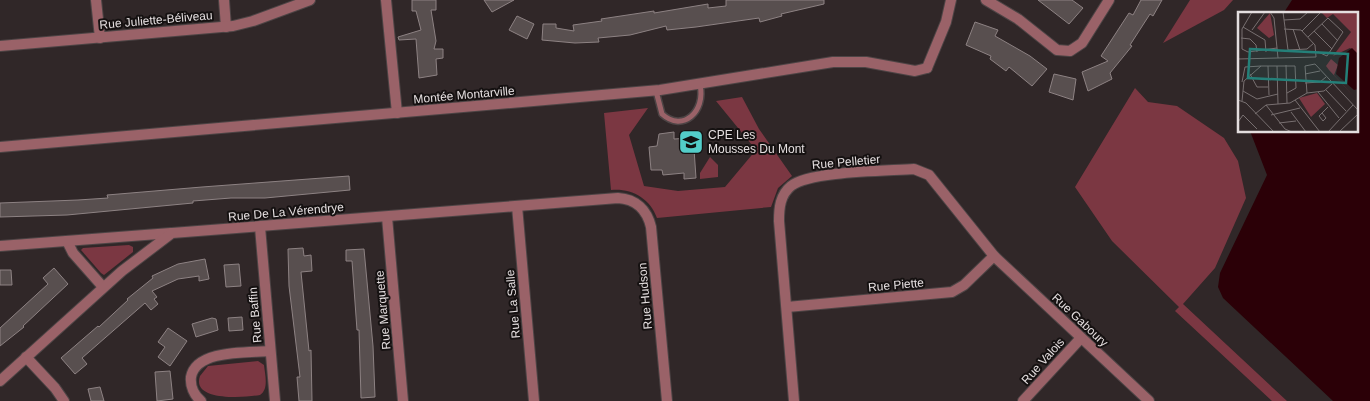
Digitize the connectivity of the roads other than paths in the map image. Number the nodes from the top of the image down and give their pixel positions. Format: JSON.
{"nodes":[{"id":1,"x":96,"y":0,"type":"edge"},
{"id":2,"x":224,"y":0,"type":"edge"},
{"id":3,"x":310,"y":0,"type":"edge"},
{"id":4,"x":386,"y":0,"type":"edge"},
{"id":5,"x":951,"y":0,"type":"edge"},
{"id":6,"x":986,"y":0,"type":"edge"},
{"id":7,"x":1110,"y":0,"type":"edge"},
{"id":8,"x":226,"y":26,"type":"junction"},
{"id":9,"x":100,"y":38,"type":"junction"},
{"id":10,"x":0,"y":46,"type":"edge"},
{"id":11,"x":700,"y":84,"type":"junction"},
{"id":12,"x":656,"y":91,"type":"junction"},
{"id":13,"x":397,"y":113,"type":"junction"},
{"id":14,"x":0,"y":147,"type":"edge"},
{"id":15,"x":628,"y":199,"type":"joint"},
{"id":16,"x":517,"y":206,"type":"junction"},
{"id":17,"x":387,"y":217,"type":"junction"},
{"id":18,"x":260,"y":228,"type":"junction"},
{"id":19,"x":172,"y":233,"type":"junction"},
{"id":20,"x":67,"y":241,"type":"junction"},
{"id":21,"x":0,"y":246,"type":"edge"},
{"id":22,"x":994,"y":256,"type":"junction"},
{"id":23,"x":103,"y":287,"type":"junction"},
{"id":24,"x":787,"y":307,"type":"junction"},
{"id":25,"x":1081,"y":338,"type":"junction"},
{"id":26,"x":270,"y":352,"type":"junction"},
{"id":27,"x":26,"y":357,"type":"junction"},
{"id":28,"x":0,"y":381,"type":"edge"},
{"id":29,"x":64,"y":401,"type":"edge"},
{"id":30,"x":201,"y":401,"type":"edge"},
{"id":31,"x":275,"y":401,"type":"edge"},
{"id":32,"x":403,"y":401,"type":"edge"},
{"id":33,"x":534,"y":401,"type":"edge"},
{"id":34,"x":667,"y":401,"type":"edge"},
{"id":35,"x":794,"y":401,"type":"edge"},
{"id":36,"x":1023,"y":401,"type":"edge"},
{"id":37,"x":1149,"y":401,"type":"edge"}],
"edges":[{"from":1,"to":9,"type":"street"},
{"from":2,"to":8,"type":"street"},
{"from":3,"to":8,"type":"street","name":"Rue Juliette-Béliveau"},
{"from":4,"to":13,"type":"street"},
{"from":5,"to":11,"type":"street","name":"Montée Montarville"},
{"from":6,"to":7,"type":"street"},
{"from":8,"to":9,"type":"street","name":"Rue Juliette-Béliveau"},
{"from":9,"to":10,"type":"street","name":"Rue Juliette-Béliveau"},
{"from":11,"to":12,"type":"street","name":"Montée Montarville"},
{"from":11,"to":12,"type":"lane"},
{"from":12,"to":13,"type":"street","name":"Montée Montarville"},
{"from":13,"to":14,"type":"street","name":"Montée Montarville"},
{"from":15,"to":16,"type":"street","name":"Rue De La Vérendrye"},
{"from":15,"to":34,"type":"street","name":"Rue Hudson"},
{"from":16,"to":17,"type":"street","name":"Rue De La Vérendrye"},
{"from":16,"to":33,"type":"street","name":"Rue La Salle"},
{"from":17,"to":18,"type":"street","name":"Rue De La Vérendrye"},
{"from":17,"to":32,"type":"street","name":"Rue Marquette"},
{"from":18,"to":19,"type":"street","name":"Rue De La Vérendrye"},
{"from":18,"to":26,"type":"street","name":"Rue Baffin"},
{"from":19,"to":20,"type":"street","name":"Rue De La Vérendrye"},
{"from":19,"to":23,"type":"street"},
{"from":20,"to":21,"type":"street","name":"Rue De La Vérendrye"},
{"from":20,"to":23,"type":"street"},
{"from":22,"to":24,"type":"street","name":"Rue Piette"},
{"from":22,"to":24,"type":"street","name":"Rue Pelletier"},
{"from":22,"to":25,"type":"street","name":"Rue Gaboury"},
{"from":23,"to":27,"type":"street"},
{"from":24,"to":35,"type":"street","name":"Rue Pelletier"},
{"from":25,"to":36,"type":"street","name":"Rue Valois"},
{"from":25,"to":37,"type":"street","name":"Rue Gaboury"},
{"from":26,"to":30,"type":"street"},
{"from":26,"to":31,"type":"street","name":"Rue Baffin"},
{"from":27,"to":28,"type":"street"},
{"from":27,"to":29,"type":"street"}]}
